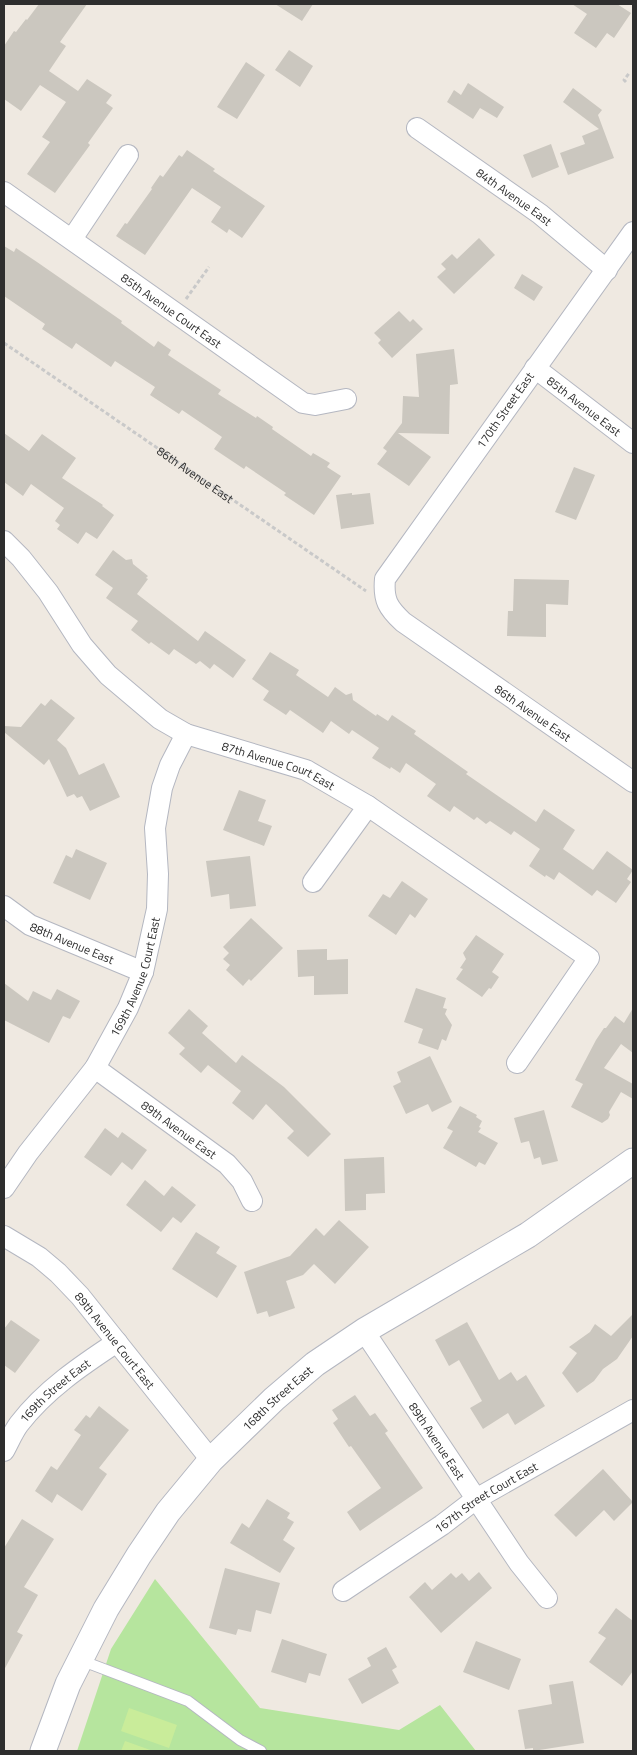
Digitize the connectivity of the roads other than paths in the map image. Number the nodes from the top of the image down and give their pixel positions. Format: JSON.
{"nodes":[{"id":1,"x":417,"y":128,"type":"dead end"},
{"id":2,"x":128,"y":155,"type":"dead end"},
{"id":3,"x":4,"y":192,"type":"edge"},
{"id":4,"x":633,"y":232,"type":"edge"},
{"id":5,"x":72,"y":239,"type":"junction"},
{"id":6,"x":607,"y":270,"type":"junction"},
{"id":7,"x":535,"y":368,"type":"junction"},
{"id":8,"x":346,"y":399,"type":"dead end"},
{"id":9,"x":633,"y":443,"type":"edge"},
{"id":10,"x":4,"y":541,"type":"edge"},
{"id":11,"x":386,"y":598,"type":"joint"},
{"id":12,"x":186,"y":734,"type":"junction"},
{"id":13,"x":633,"y":782,"type":"edge"},
{"id":14,"x":368,"y":806,"type":"junction"},
{"id":15,"x":313,"y":882,"type":"dead end"},
{"id":16,"x":4,"y":906,"type":"edge"},
{"id":17,"x":143,"y":972,"type":"junction"},
{"id":18,"x":517,"y":1063,"type":"dead end"},
{"id":19,"x":95,"y":1068,"type":"junction"},
{"id":20,"x":633,"y":1162,"type":"edge"},
{"id":21,"x":4,"y":1188,"type":"edge"},
{"id":22,"x":252,"y":1200,"type":"dead end"},
{"id":23,"x":4,"y":1236,"type":"edge"},
{"id":24,"x":364,"y":1330,"type":"junction"},
{"id":25,"x":117,"y":1342,"type":"junction"},
{"id":26,"x":633,"y":1410,"type":"edge"},
{"id":27,"x":11,"y":1422,"type":"edge"},
{"id":28,"x":4,"y":1451,"type":"edge"},
{"id":29,"x":211,"y":1460,"type":"junction"},
{"id":30,"x":476,"y":1499,"type":"junction"},
{"id":31,"x":343,"y":1591,"type":"dead end"},
{"id":32,"x":548,"y":1598,"type":"dead end"},
{"id":33,"x":80,"y":1660,"type":"junction"},
{"id":34,"x":43,"y":1751,"type":"edge"},
{"id":35,"x":261,"y":1751,"type":"edge"}],
"edges":[{"from":1,"to":6,"type":"street","name":"84th Avenue East"},
{"from":2,"to":5,"type":"street"},
{"from":3,"to":5,"type":"street","name":"85th Avenue Court East"},
{"from":4,"to":6,"type":"street","name":"170th Street East"},
{"from":5,"to":8,"type":"street","name":"85th Avenue Court East"},
{"from":6,"to":7,"type":"street","name":"170th Street East"},
{"from":7,"to":9,"type":"street","name":"85th Avenue East"},
{"from":7,"to":11,"type":"street","name":"170th Street East"},
{"from":10,"to":12,"type":"street","name":"87th Avenue Court East"},
{"from":11,"to":13,"type":"street","name":"86th Avenue East"},
{"from":12,"to":14,"type":"street","name":"87th Avenue Court East"},
{"from":12,"to":17,"type":"street","name":"169th Avenue Court East"},
{"from":14,"to":15,"type":"street"},
{"from":14,"to":18,"type":"street","name":"87th Avenue Court East"},
{"from":16,"to":17,"type":"street","name":"88th Avenue East"},
{"from":17,"to":19,"type":"street","name":"169th Avenue Court East"},
{"from":19,"to":21,"type":"street","name":"169th Avenue Court East"},
{"from":19,"to":22,"type":"street","name":"89th Avenue East"},
{"from":20,"to":24,"type":"street","name":"168th Street East"},
{"from":23,"to":25,"type":"street","name":"89th Avenue Court East"},
{"from":24,"to":29,"type":"street","name":"168th Street East"},
{"from":24,"to":30,"type":"street","name":"89th Avenue East"},
{"from":25,"to":27,"type":"street","name":"169th Street East"},
{"from":25,"to":29,"type":"street","name":"89th Avenue Court East"},
{"from":26,"to":30,"type":"street","name":"167th Street Court East"},
{"from":27,"to":28,"type":"street","name":"169th Street East"},
{"from":29,"to":33,"type":"street","name":"168th Street East"},
{"from":30,"to":31,"type":"street","name":"167th Street Court East"},
{"from":30,"to":32,"type":"street","name":"89th Avenue East"},
{"from":33,"to":34,"type":"street","name":"168th Street East"},
{"from":33,"to":35,"type":"lane"}]}
